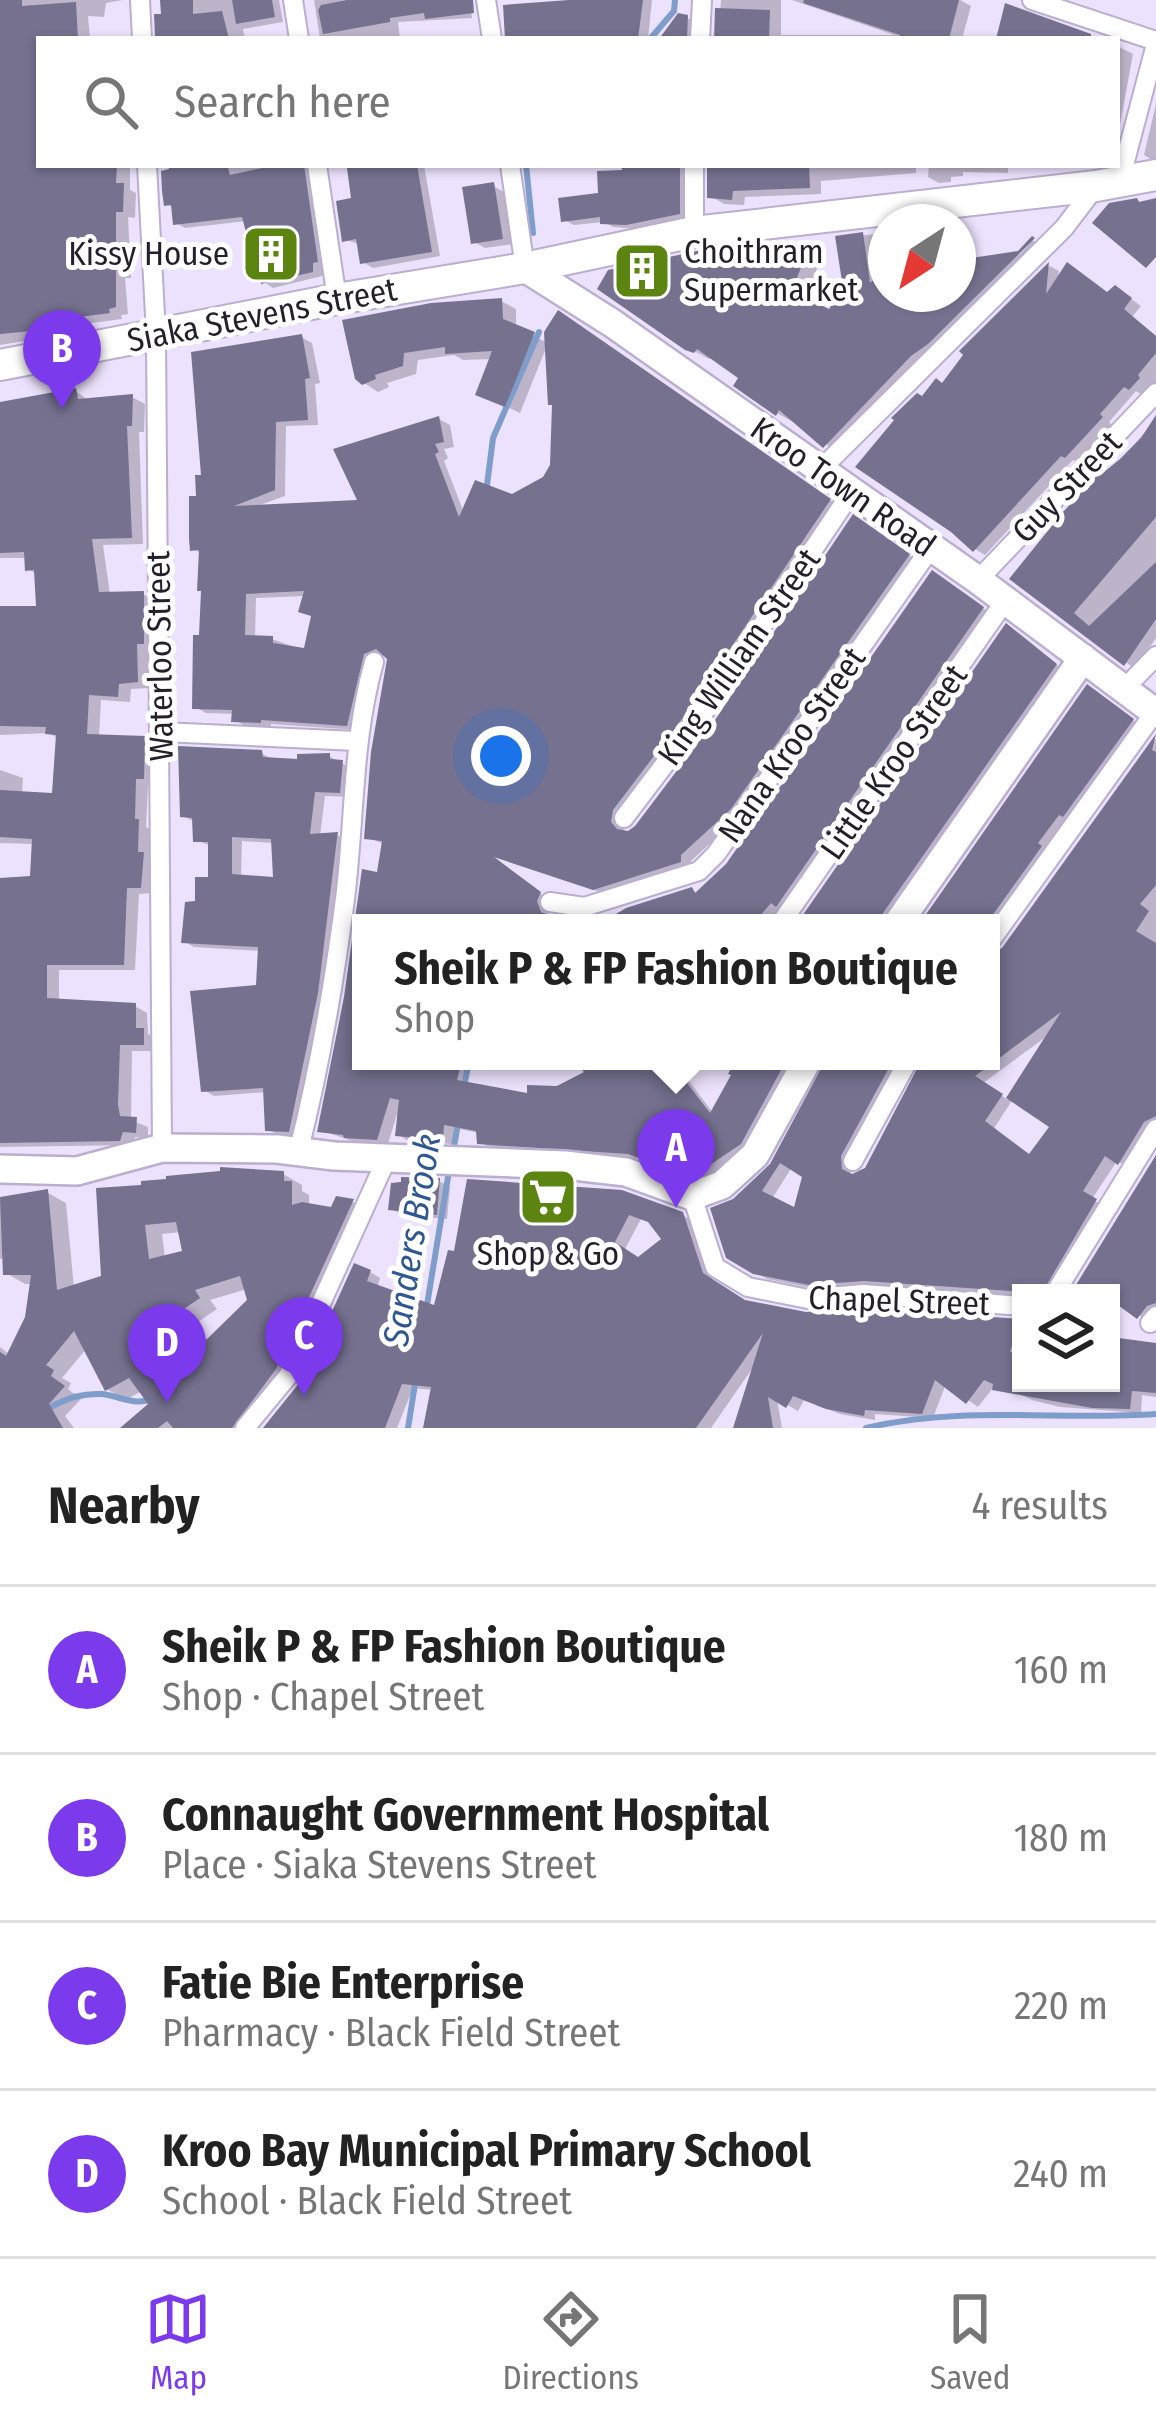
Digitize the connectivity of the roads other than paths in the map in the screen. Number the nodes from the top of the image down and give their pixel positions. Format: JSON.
{"nodes":[{"id":1,"x":140,"y":0,"type":"edge"},
{"id":2,"x":293,"y":0,"type":"edge"},
{"id":3,"x":486,"y":0,"type":"edge"},
{"id":4,"x":702,"y":0,"type":"edge"},
{"id":5,"x":1032,"y":0,"type":"edge"},
{"id":6,"x":142,"y":36,"type":"edge"},
{"id":7,"x":299,"y":36,"type":"edge"},
{"id":8,"x":492,"y":36,"type":"edge"},
{"id":9,"x":700,"y":36,"type":"edge"},
{"id":10,"x":1156,"y":43,"type":"edge"},
{"id":11,"x":1120,"y":148,"type":"edge"},
{"id":12,"x":147,"y":168,"type":"edge"},
{"id":13,"x":317,"y":168,"type":"edge"},
{"id":14,"x":509,"y":168,"type":"edge"},
{"id":15,"x":694,"y":168,"type":"edge"},
{"id":16,"x":1113,"y":168,"type":"edge"},
{"id":17,"x":1156,"y":175,"type":"edge"},
{"id":18,"x":1108,"y":183,"type":"junction"},
{"id":19,"x":694,"y":232,"type":"junction"},
{"id":20,"x":525,"y":268,"type":"junction"},
{"id":21,"x":337,"y":299,"type":"junction"},
{"id":22,"x":156,"y":334,"type":"junction"},
{"id":23,"x":0,"y":365,"type":"edge"},
{"id":24,"x":1156,"y":393,"type":"edge"},
{"id":25,"x":820,"y":470,"type":"junction"},
{"id":26,"x":851,"y":493,"type":"junction"},
{"id":27,"x":930,"y":549,"type":"junction"},
{"id":28,"x":978,"y":580,"type":"junction"},
{"id":29,"x":1005,"y":601,"type":"junction"},
{"id":30,"x":1156,"y":656,"type":"edge"},
{"id":31,"x":1083,"y":658,"type":"junction"},
{"id":32,"x":374,"y":662,"type":"dead end"},
{"id":33,"x":1125,"y":688,"type":"junction"},
{"id":34,"x":1155,"y":712,"type":"edge"},
{"id":35,"x":162,"y":732,"type":"junction"},
{"id":36,"x":356,"y":741,"type":"junction"},
{"id":37,"x":624,"y":818,"type":"dead end"},
{"id":38,"x":550,"y":902,"type":"dead end"},
{"id":39,"x":787,"y":914,"type":"edge"},
{"id":40,"x":904,"y":914,"type":"edge"},
{"id":41,"x":1000,"y":927,"type":"edge"},
{"id":42,"x":802,"y":1070,"type":"edge"},
{"id":43,"x":903,"y":1070,"type":"edge"},
{"id":44,"x":1156,"y":1129,"type":"edge"},
{"id":45,"x":162,"y":1148,"type":"junction"},
{"id":46,"x":298,"y":1154,"type":"junction"},
{"id":47,"x":387,"y":1158,"type":"junction"},
{"id":48,"x":853,"y":1161,"type":"dead end"},
{"id":49,"x":0,"y":1169,"type":"edge"},
{"id":50,"x":692,"y":1196,"type":"junction"},
{"id":51,"x":1061,"y":1284,"type":"edge"},
{"id":52,"x":1012,"y":1305,"type":"edge"},
{"id":53,"x":245,"y":1428,"type":"edge"}],
"edges":[{"from":1,"to":6,"type":"street"},
{"from":2,"to":7,"type":"street"},
{"from":3,"to":8,"type":"street"},
{"from":4,"to":9,"type":"street"},
{"from":5,"to":10,"type":"street"},
{"from":10,"to":11,"type":"street"},
{"from":12,"to":22,"type":"street","name":"Waterloo Street"},
{"from":13,"to":21,"type":"street"},
{"from":14,"to":20,"type":"street"},
{"from":15,"to":19,"type":"street"},
{"from":16,"to":18,"type":"street"},
{"from":17,"to":18,"type":"main road","name":"Siaka Stevens Street"},
{"from":18,"to":19,"type":"main road","name":"Siaka Stevens Street"},
{"from":18,"to":25,"type":"street"},
{"from":19,"to":20,"type":"main road","name":"Siaka Stevens Street"},
{"from":20,"to":21,"type":"main road","name":"Siaka Stevens Street"},
{"from":20,"to":25,"type":"main road","name":"Kroo Town Road"},
{"from":21,"to":22,"type":"main road","name":"Siaka Stevens Street"},
{"from":22,"to":23,"type":"main road","name":"Siaka Stevens Street"},
{"from":22,"to":35,"type":"street","name":"Waterloo Street"},
{"from":24,"to":28,"type":"street","name":"Guy Street"},
{"from":25,"to":26,"type":"main road","name":"Kroo Town Road"},
{"from":26,"to":27,"type":"main road","name":"Kroo Town Road"},
{"from":26,"to":37,"type":"street","name":"King William Street"},
{"from":27,"to":28,"type":"main road","name":"Kroo Town Road"},
{"from":27,"to":38,"type":"street","name":"Nana Kroo Street"},
{"from":28,"to":29,"type":"main road","name":"Kroo Town Road"},
{"from":29,"to":31,"type":"main road","name":"Kroo Town Road"},
{"from":29,"to":39,"type":"street","name":"Little Kroo Street"},
{"from":30,"to":33,"type":"street"},
{"from":31,"to":33,"type":"main road","name":"Kroo Town Road"},
{"from":31,"to":40,"type":"main road"},
{"from":32,"to":36,"type":"street"},
{"from":33,"to":34,"type":"main road","name":"Kroo Town Road"},
{"from":34,"to":41,"type":"street"},
{"from":35,"to":36,"type":"street"},
{"from":35,"to":45,"type":"street","name":"Waterloo Street"},
{"from":36,"to":46,"type":"street"},
{"from":42,"to":50,"type":"main road"},
{"from":43,"to":48,"type":"street"},
{"from":44,"to":51,"type":"street"},
{"from":45,"to":46,"type":"main road"},
{"from":45,"to":49,"type":"main road"},
{"from":46,"to":47,"type":"main road"},
{"from":47,"to":50,"type":"main road"},
{"from":47,"to":53,"type":"street"},
{"from":50,"to":52,"type":"street","name":"Chapel Street"}]}
